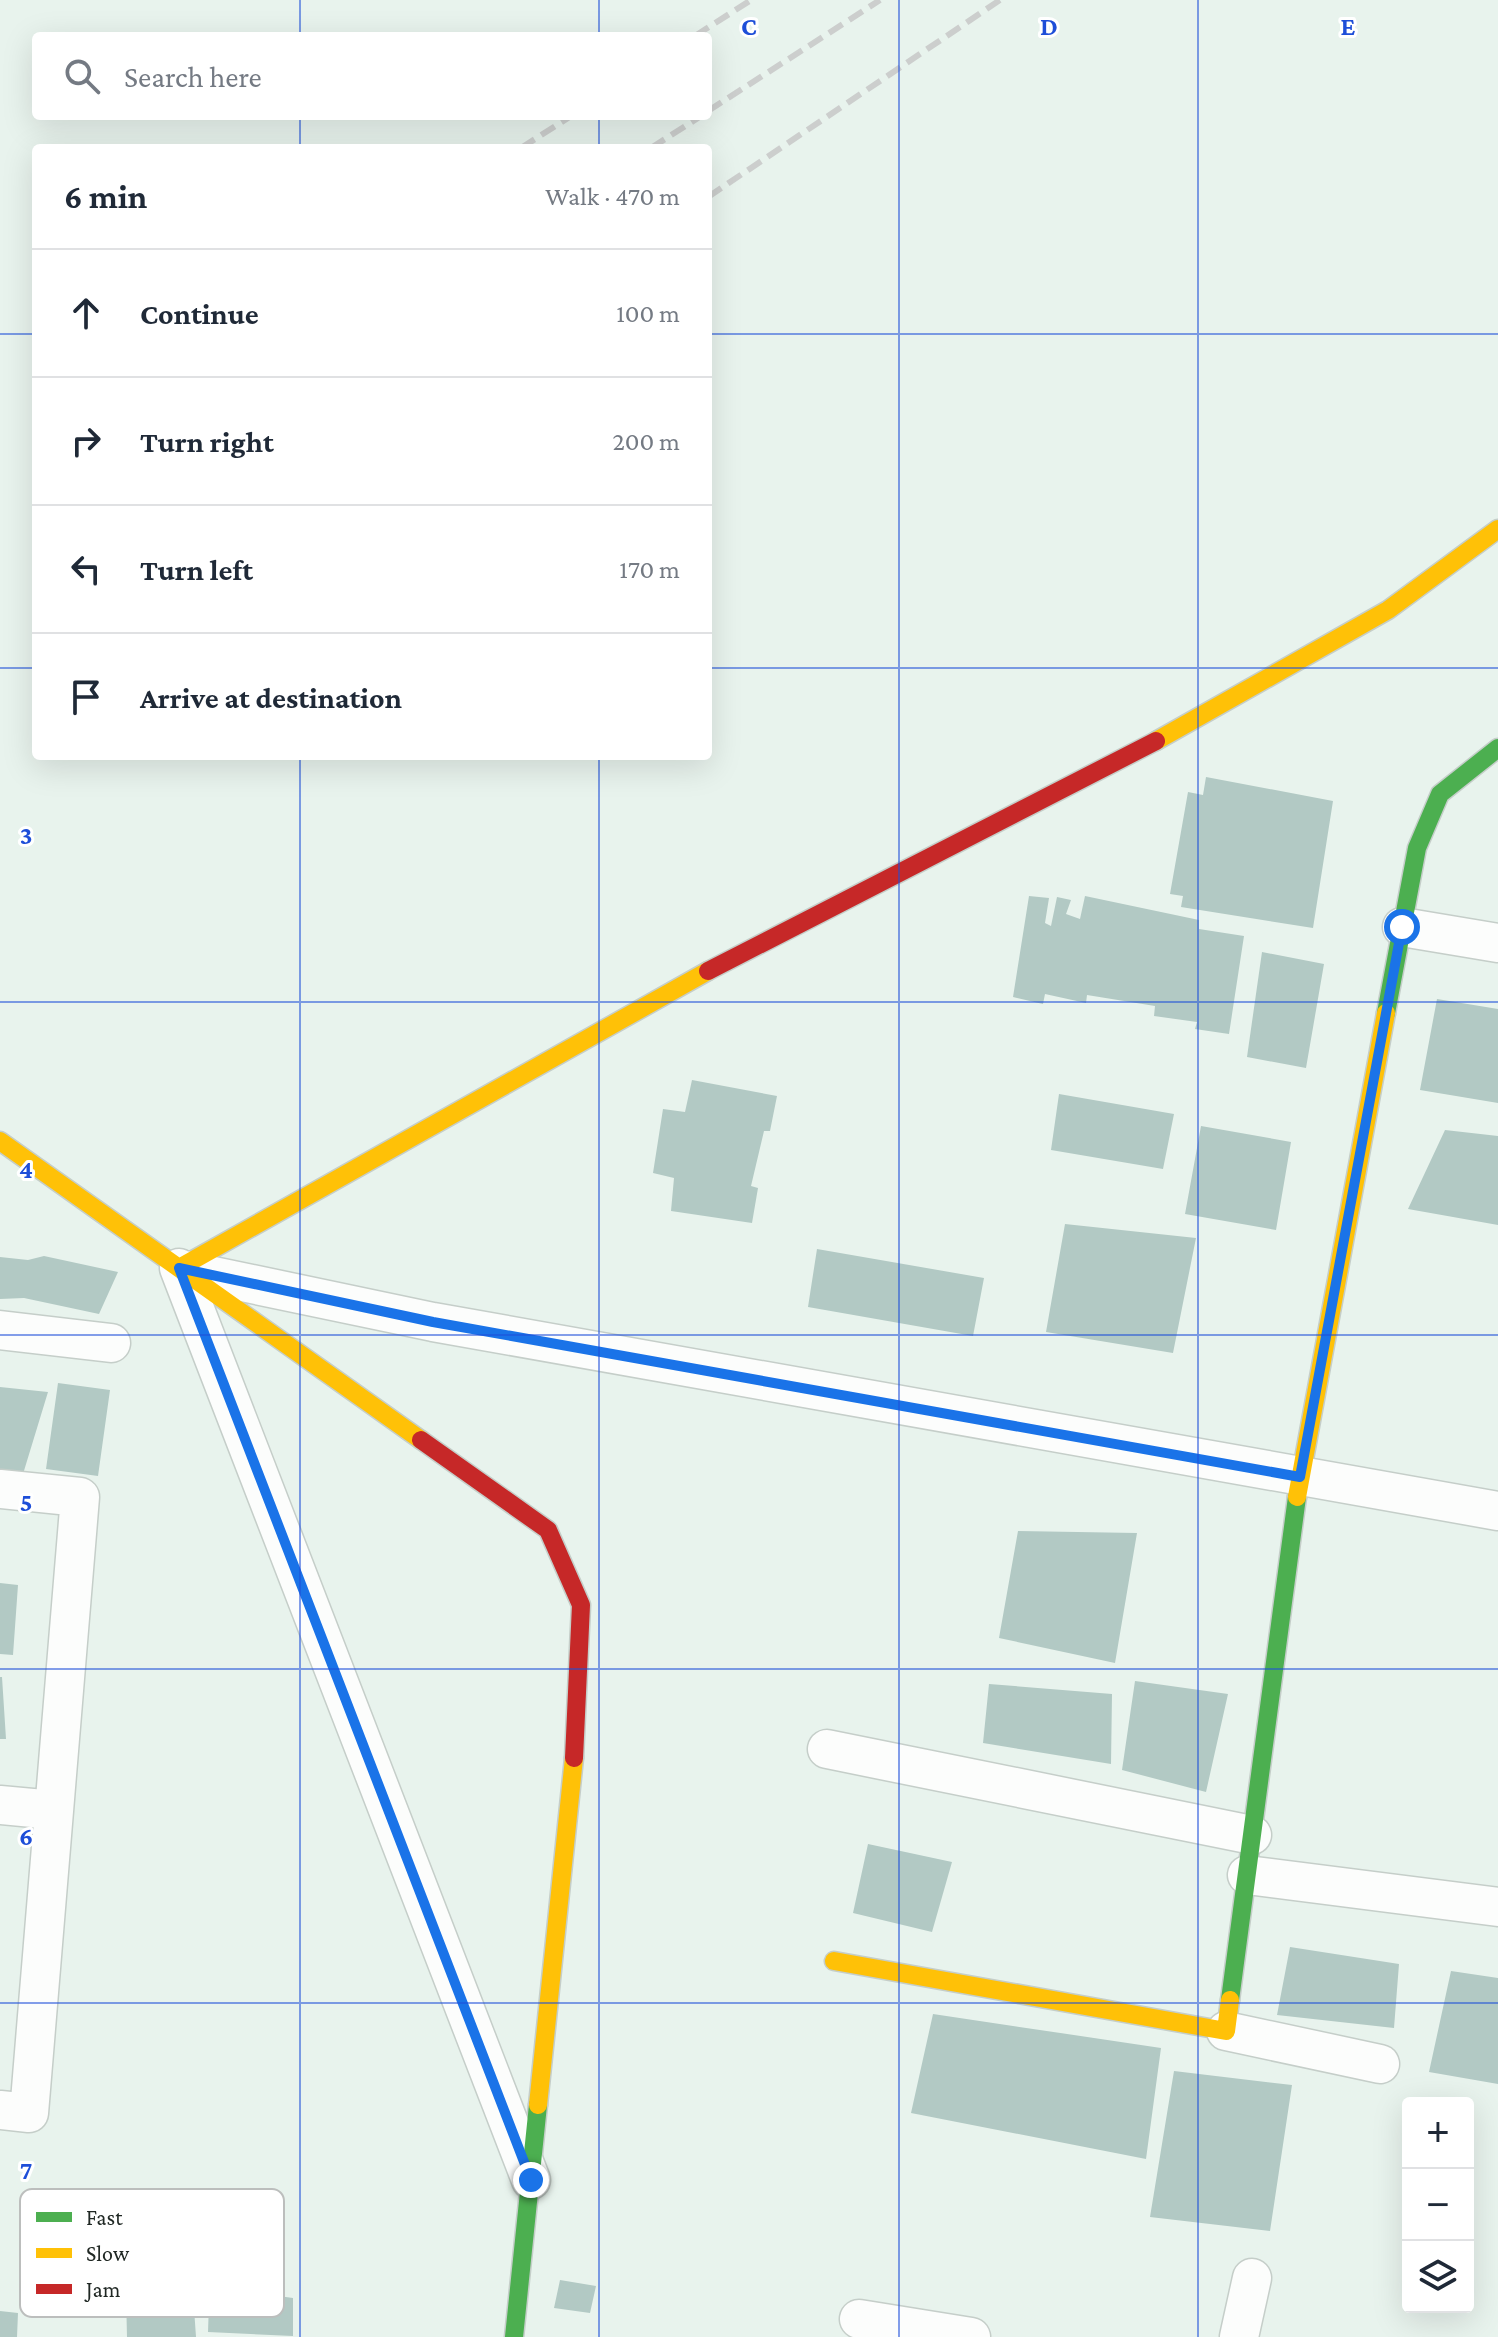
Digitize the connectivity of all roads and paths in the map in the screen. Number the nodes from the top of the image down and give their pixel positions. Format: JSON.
{"nodes":[{"id":1,"x":1498,"y":529,"type":"edge"},
{"id":2,"x":1498,"y":748,"type":"edge"},
{"id":3,"x":1402,"y":927,"type":"junction"},
{"id":4,"x":1498,"y":943,"type":"edge"},
{"id":5,"x":0,"y":1141,"type":"edge"},
{"id":6,"x":179,"y":1268,"type":"junction"},
{"id":7,"x":0,"y":1330,"type":"edge"},
{"id":8,"x":111,"y":1343,"type":"dead end"},
{"id":9,"x":1300,"y":1477,"type":"junction"},
{"id":10,"x":0,"y":1489,"type":"edge"},
{"id":11,"x":1498,"y":1511,"type":"edge"},
{"id":12,"x":827,"y":1749,"type":"dead end"},
{"id":13,"x":0,"y":1805,"type":"edge"},
{"id":14,"x":54,"y":1810,"type":"junction"},
{"id":15,"x":1252,"y":1835,"type":"junction"},
{"id":16,"x":1247,"y":1875,"type":"junction"},
{"id":17,"x":1498,"y":1907,"type":"edge"},
{"id":18,"x":834,"y":1961,"type":"dead end"},
{"id":19,"x":1226,"y":2031,"type":"junction"},
{"id":20,"x":1380,"y":2064,"type":"dead end"},
{"id":21,"x":0,"y":2110,"type":"edge"},
{"id":22,"x":531,"y":2180,"type":"junction"},
{"id":23,"x":1252,"y":2278,"type":"dead end"},
{"id":24,"x":859,"y":2317,"type":"edge"},
{"id":25,"x":514,"y":2337,"type":"edge"},
{"id":26,"x":971,"y":2337,"type":"edge"},
{"id":27,"x":1239,"y":2337,"type":"edge"}],
"edges":[{"from":1,"to":6,"type":"street"},
{"from":2,"to":3,"type":"street"},
{"from":3,"to":4,"type":"street"},
{"from":3,"to":9,"type":"street"},
{"from":5,"to":6,"type":"street"},
{"from":6,"to":9,"type":"street"},
{"from":6,"to":22,"type":"street"},
{"from":6,"to":22,"type":"street"},
{"from":7,"to":8,"type":"street"},
{"from":9,"to":11,"type":"street"},
{"from":9,"to":15,"type":"street"},
{"from":10,"to":14,"type":"street"},
{"from":12,"to":15,"type":"street"},
{"from":13,"to":14,"type":"street"},
{"from":14,"to":21,"type":"street"},
{"from":15,"to":16,"type":"street"},
{"from":16,"to":17,"type":"street"},
{"from":16,"to":19,"type":"street"},
{"from":18,"to":19,"type":"street"},
{"from":19,"to":20,"type":"street"},
{"from":22,"to":25,"type":"street"},
{"from":23,"to":27,"type":"street"},
{"from":24,"to":26,"type":"street"}]}
